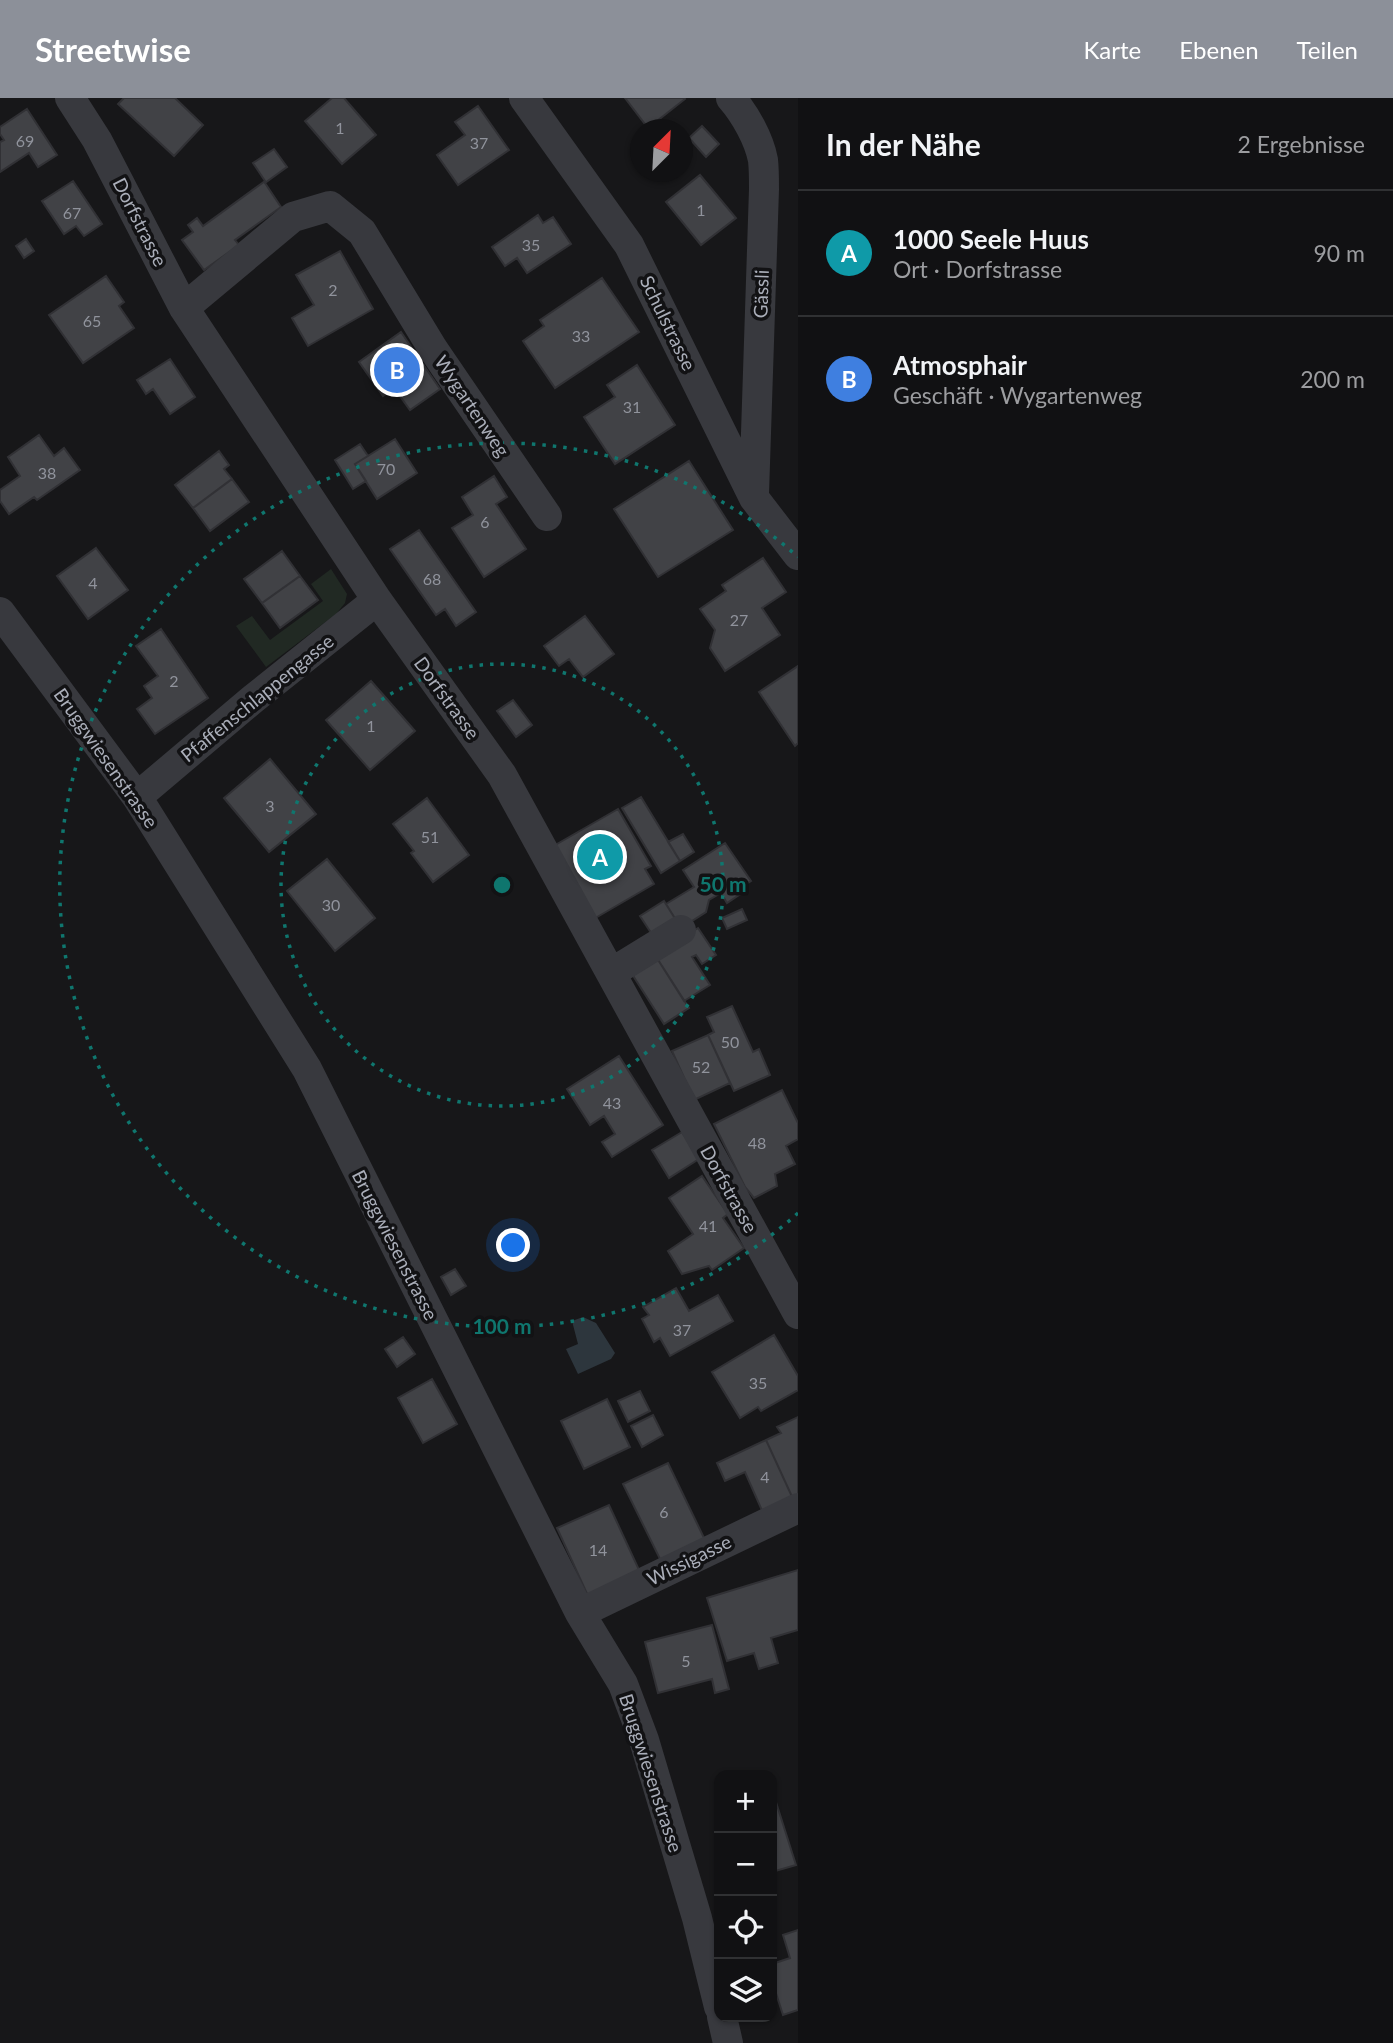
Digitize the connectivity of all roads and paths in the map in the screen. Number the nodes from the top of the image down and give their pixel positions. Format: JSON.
{"nodes":[{"id":1,"x":70,"y":98,"type":"edge"},
{"id":2,"x":524,"y":98,"type":"edge"},
{"id":3,"x":731,"y":98,"type":"edge"},
{"id":4,"x":184,"y":308,"type":"junction"},
{"id":5,"x":754,"y":498,"type":"junction"},
{"id":6,"x":547,"y":516,"type":"dead end"},
{"id":7,"x":798,"y":555,"type":"edge"},
{"id":8,"x":377,"y":600,"type":"junction"},
{"id":9,"x":0,"y":612,"type":"edge"},
{"id":10,"x":137,"y":797,"type":"junction"},
{"id":11,"x":681,"y":930,"type":"dead end"},
{"id":12,"x":611,"y":973,"type":"junction"},
{"id":13,"x":798,"y":1314,"type":"edge"},
{"id":14,"x":798,"y":1508,"type":"edge"},
{"id":15,"x":580,"y":1613,"type":"junction"},
{"id":16,"x":714,"y":1987,"type":"edge"},
{"id":17,"x":723,"y":2022,"type":"edge"},
{"id":18,"x":728,"y":2043,"type":"edge"}],
"edges":[{"from":1,"to":4,"type":"street","name":"Dorfstrasse"},
{"from":2,"to":5,"type":"street","name":"Schulstrasse"},
{"from":3,"to":5,"type":"street","name":"Gässli"},
{"from":4,"to":6,"type":"street","name":"Wygartenweg"},
{"from":4,"to":8,"type":"street","name":"Dorfstrasse"},
{"from":5,"to":7,"type":"street","name":"Schulstrasse"},
{"from":8,"to":10,"type":"street","name":"Pfaffenschlappengasse"},
{"from":8,"to":12,"type":"street","name":"Dorfstrasse"},
{"from":9,"to":10,"type":"street","name":"Bruggwiesenstrasse"},
{"from":10,"to":15,"type":"street","name":"Bruggwiesenstrasse"},
{"from":11,"to":12,"type":"street"},
{"from":12,"to":13,"type":"street","name":"Dorfstrasse"},
{"from":14,"to":15,"type":"street","name":"Wissigasse"},
{"from":15,"to":16,"type":"street","name":"Bruggwiesenstrasse"},
{"from":17,"to":18,"type":"street"}]}
